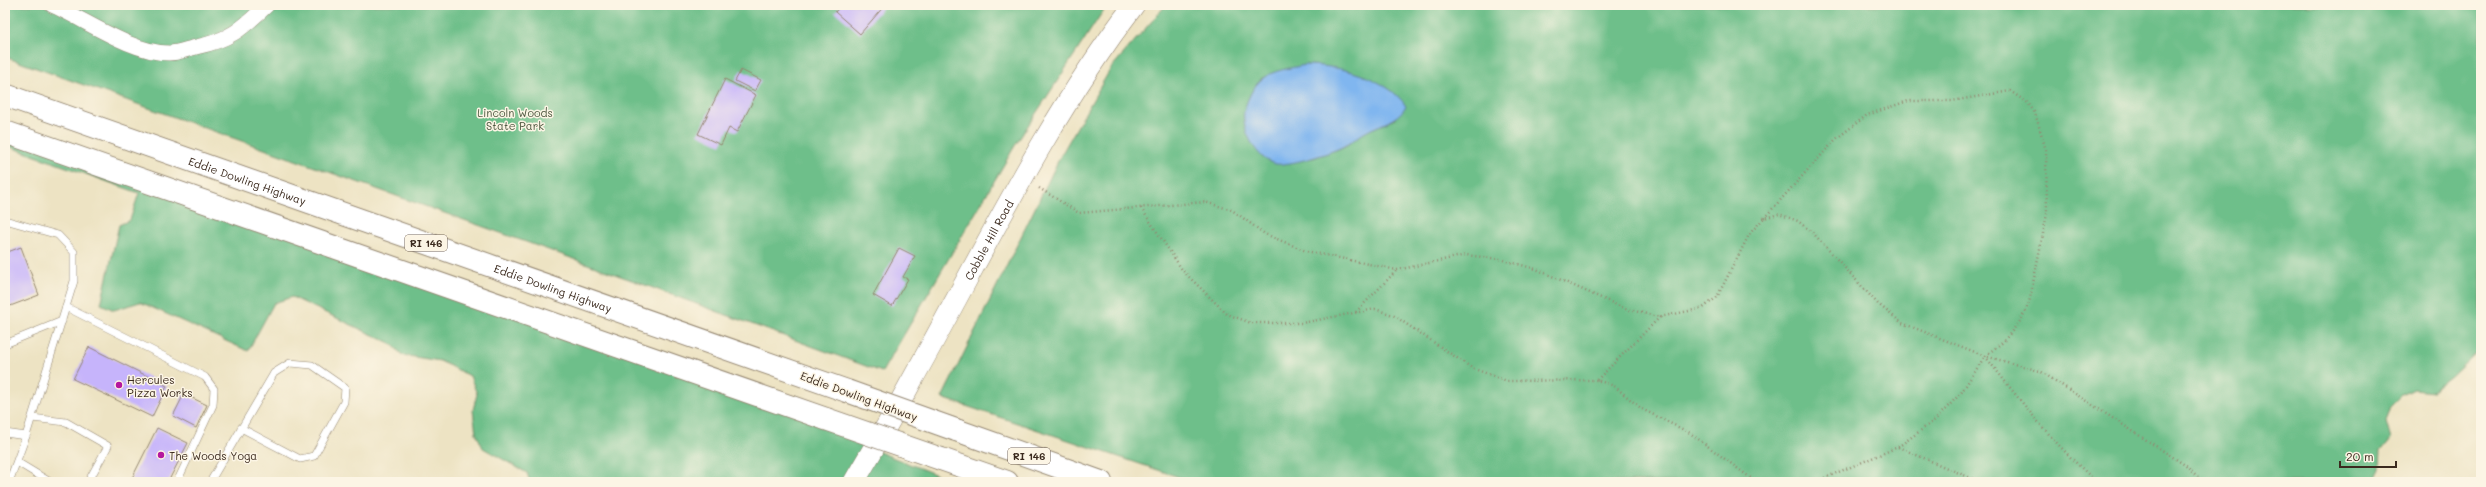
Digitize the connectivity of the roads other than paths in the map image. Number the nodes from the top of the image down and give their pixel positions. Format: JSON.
{"nodes":[{"id":1,"x":52,"y":5,"type":"edge"},
{"id":2,"x":267,"y":5,"type":"edge"},
{"id":3,"x":1134,"y":5,"type":"edge"},
{"id":4,"x":5,"y":95,"type":"edge"},
{"id":5,"x":5,"y":132,"type":"edge"},
{"id":6,"x":5,"y":220,"type":"edge"},
{"id":7,"x":66,"y":307,"type":"junction"},
{"id":8,"x":62,"y":321,"type":"junction"},
{"id":9,"x":5,"y":344,"type":"edge"},
{"id":10,"x":32,"y":418,"type":"junction"},
{"id":11,"x":241,"y":428,"type":"junction"},
{"id":12,"x":5,"y":433,"type":"edge"},
{"id":13,"x":26,"y":436,"type":"junction"},
{"id":14,"x":17,"y":462,"type":"junction"},
{"id":15,"x":9,"y":482,"type":"edge"},
{"id":16,"x":50,"y":482,"type":"edge"},
{"id":17,"x":88,"y":482,"type":"edge"},
{"id":18,"x":177,"y":482,"type":"edge"},
{"id":19,"x":210,"y":482,"type":"edge"},
{"id":20,"x":854,"y":482,"type":"edge"},
{"id":21,"x":1007,"y":482,"type":"edge"},
{"id":22,"x":1102,"y":482,"type":"edge"}],
"edges":[{"from":1,"to":2,"type":"street"},
{"from":3,"to":20,"type":"street","name":"Cobble Hill Road"},
{"from":4,"to":22,"type":"highway","name":"Eddie Dowling Highway","number":"RI 146","bridge":true},
{"from":5,"to":21,"type":"highway","bridge":true},
{"from":6,"to":7,"type":"lane"},
{"from":7,"to":8,"type":"lane"},
{"from":7,"to":18,"type":"lane"},
{"from":8,"to":9,"type":"lane"},
{"from":8,"to":10,"type":"lane"},
{"from":10,"to":13,"type":"lane"},
{"from":10,"to":17,"type":"lane"},
{"from":11,"to":11,"type":"lane"},
{"from":11,"to":19,"type":"lane"},
{"from":12,"to":13,"type":"lane"},
{"from":13,"to":14,"type":"lane"},
{"from":14,"to":15,"type":"lane"},
{"from":14,"to":16,"type":"lane"}]}
